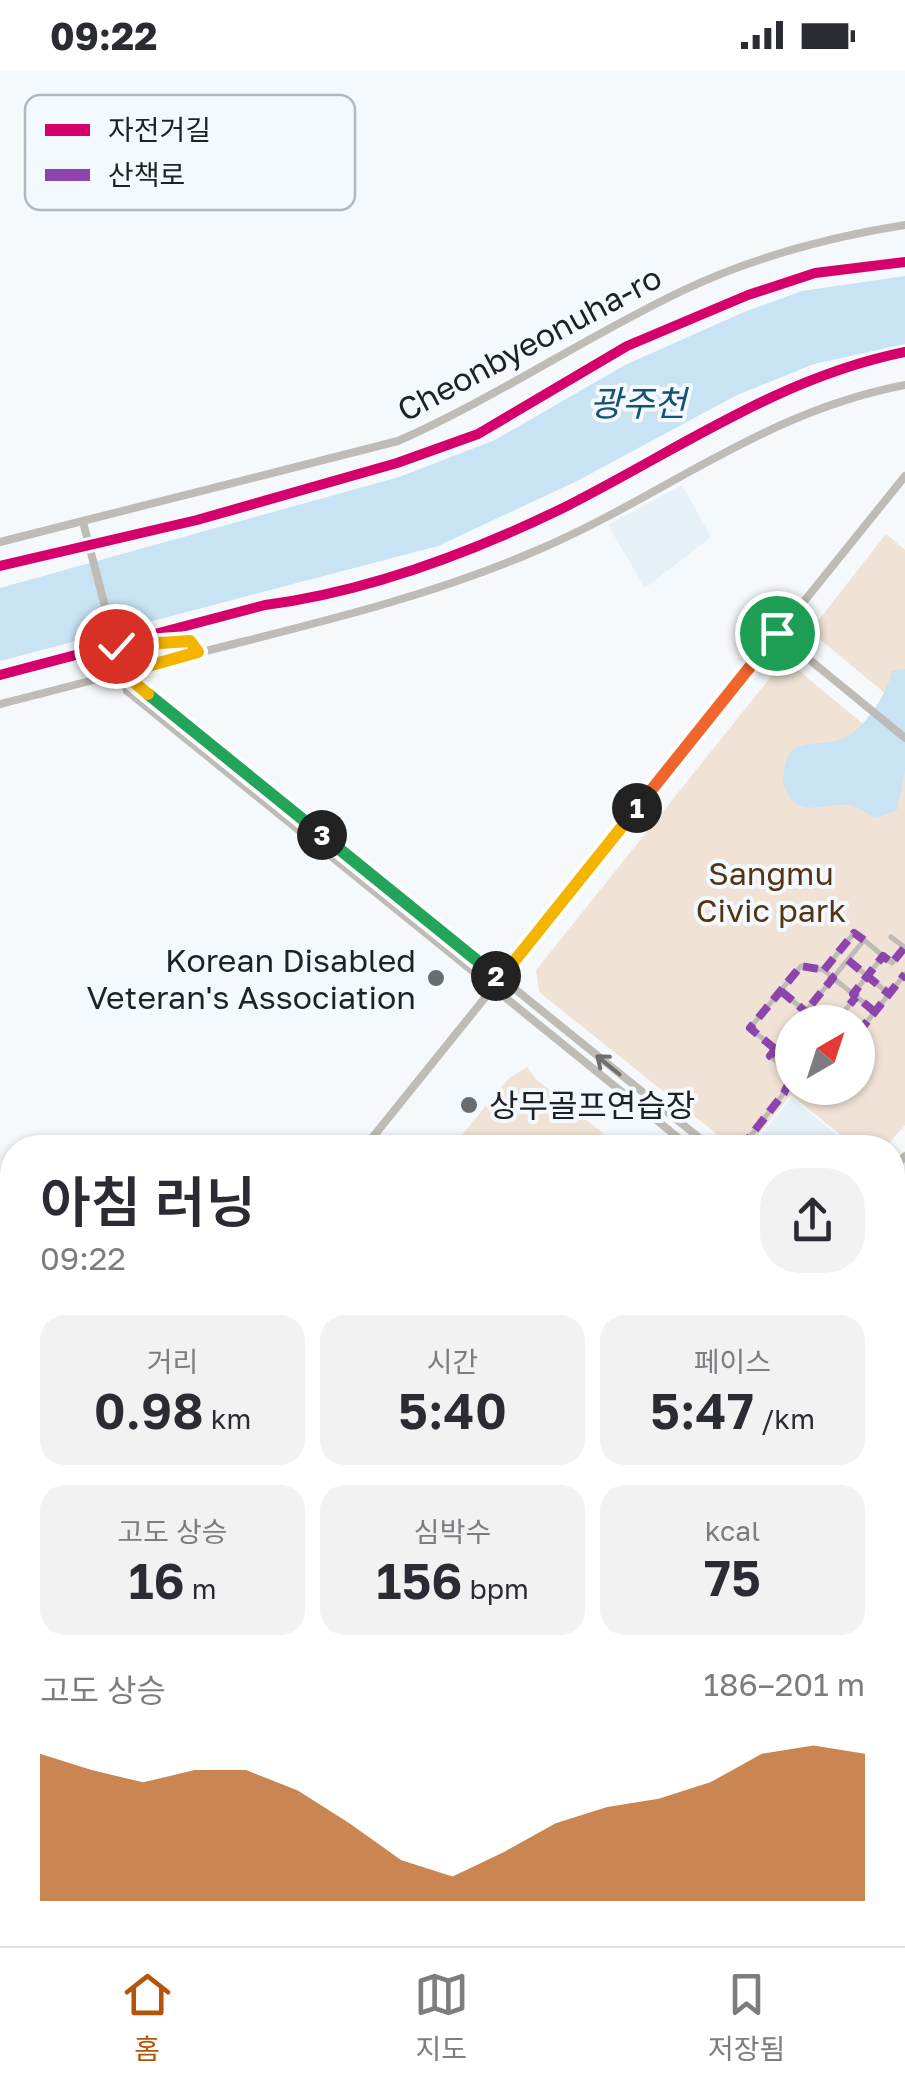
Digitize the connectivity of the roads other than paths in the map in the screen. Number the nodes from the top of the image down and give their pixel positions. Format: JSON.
{"nodes":[{"id":1,"x":905,"y":225,"type":"edge"},
{"id":2,"x":905,"y":384,"type":"edge"},
{"id":3,"x":905,"y":476,"type":"edge"},
{"id":4,"x":84,"y":522,"type":"junction"},
{"id":5,"x":0,"y":542,"type":"edge"},
{"id":6,"x":777,"y":633,"type":"junction"},
{"id":7,"x":123,"y":673,"type":"junction"},
{"id":8,"x":0,"y":704,"type":"edge"},
{"id":9,"x":905,"y":738,"type":"edge"},
{"id":10,"x":890,"y":937,"type":"dead end"},
{"id":11,"x":864,"y":940,"type":"junction"},
{"id":12,"x":905,"y":947,"type":"edge"},
{"id":13,"x":883,"y":956,"type":"junction"},
{"id":14,"x":848,"y":960,"type":"junction"},
{"id":15,"x":892,"y":964,"type":"junction"},
{"id":16,"x":824,"y":970,"type":"junction"},
{"id":17,"x":905,"y":974,"type":"edge"},
{"id":18,"x":867,"y":976,"type":"junction"},
{"id":19,"x":833,"y":978,"type":"junction"},
{"id":20,"x":500,"y":979,"type":"junction"},
{"id":21,"x":493,"y":988,"type":"junction"},
{"id":22,"x":781,"y":991,"type":"junction"},
{"id":23,"x":889,"y":994,"type":"junction"},
{"id":24,"x":854,"y":995,"type":"junction"},
{"id":25,"x":798,"y":1005,"type":"edge"},
{"id":26,"x":812,"y":1005,"type":"edge"},
{"id":27,"x":847,"y":1005,"type":"edge"},
{"id":28,"x":866,"y":1005,"type":"edge"},
{"id":29,"x":875,"y":1012,"type":"edge"},
{"id":30,"x":775,"y":1048,"type":"edge"},
{"id":31,"x":775,"y":1105,"type":"edge"},
{"id":32,"x":374,"y":1135,"type":"edge"},
{"id":33,"x":675,"y":1135,"type":"edge"},
{"id":34,"x":696,"y":1135,"type":"edge"},
{"id":35,"x":751,"y":1135,"type":"edge"}],
"edges":[{"from":1,"to":4,"type":"street","name":"Cheonbyeonuha-ro"},
{"from":2,"to":7,"type":"street"},
{"from":3,"to":6,"type":"street"},
{"from":4,"to":5,"type":"street","name":"Cheonbyeonuha-ro"},
{"from":4,"to":7,"type":"street"},
{"from":6,"to":9,"type":"street"},
{"from":6,"to":20,"type":"street"},
{"from":7,"to":8,"type":"street"},
{"from":7,"to":20,"type":"street"},
{"from":7,"to":21,"type":"street"},
{"from":10,"to":12,"type":"street"},
{"from":11,"to":13,"type":"street"},
{"from":11,"to":14,"type":"street"},
{"from":11,"to":16,"type":"street"},
{"from":12,"to":15,"type":"street"},
{"from":13,"to":15,"type":"street"},
{"from":13,"to":18,"type":"street"},
{"from":14,"to":18,"type":"street"},
{"from":14,"to":19,"type":"street"},
{"from":15,"to":17,"type":"street"},
{"from":16,"to":19,"type":"street"},
{"from":16,"to":22,"type":"street"},
{"from":17,"to":23,"type":"street"},
{"from":18,"to":23,"type":"street"},
{"from":18,"to":24,"type":"street"},
{"from":19,"to":24,"type":"street"},
{"from":19,"to":26,"type":"street"},
{"from":20,"to":21,"type":"street"},
{"from":34,"to":20,"type":"street","one_way":true},
{"from":21,"to":32,"type":"street"},
{"from":21,"to":33,"type":"street"},
{"from":22,"to":25,"type":"street"},
{"from":22,"to":30,"type":"street"},
{"from":23,"to":29,"type":"street"},
{"from":24,"to":27,"type":"street"},
{"from":24,"to":28,"type":"street"},
{"from":31,"to":35,"type":"street"}]}
